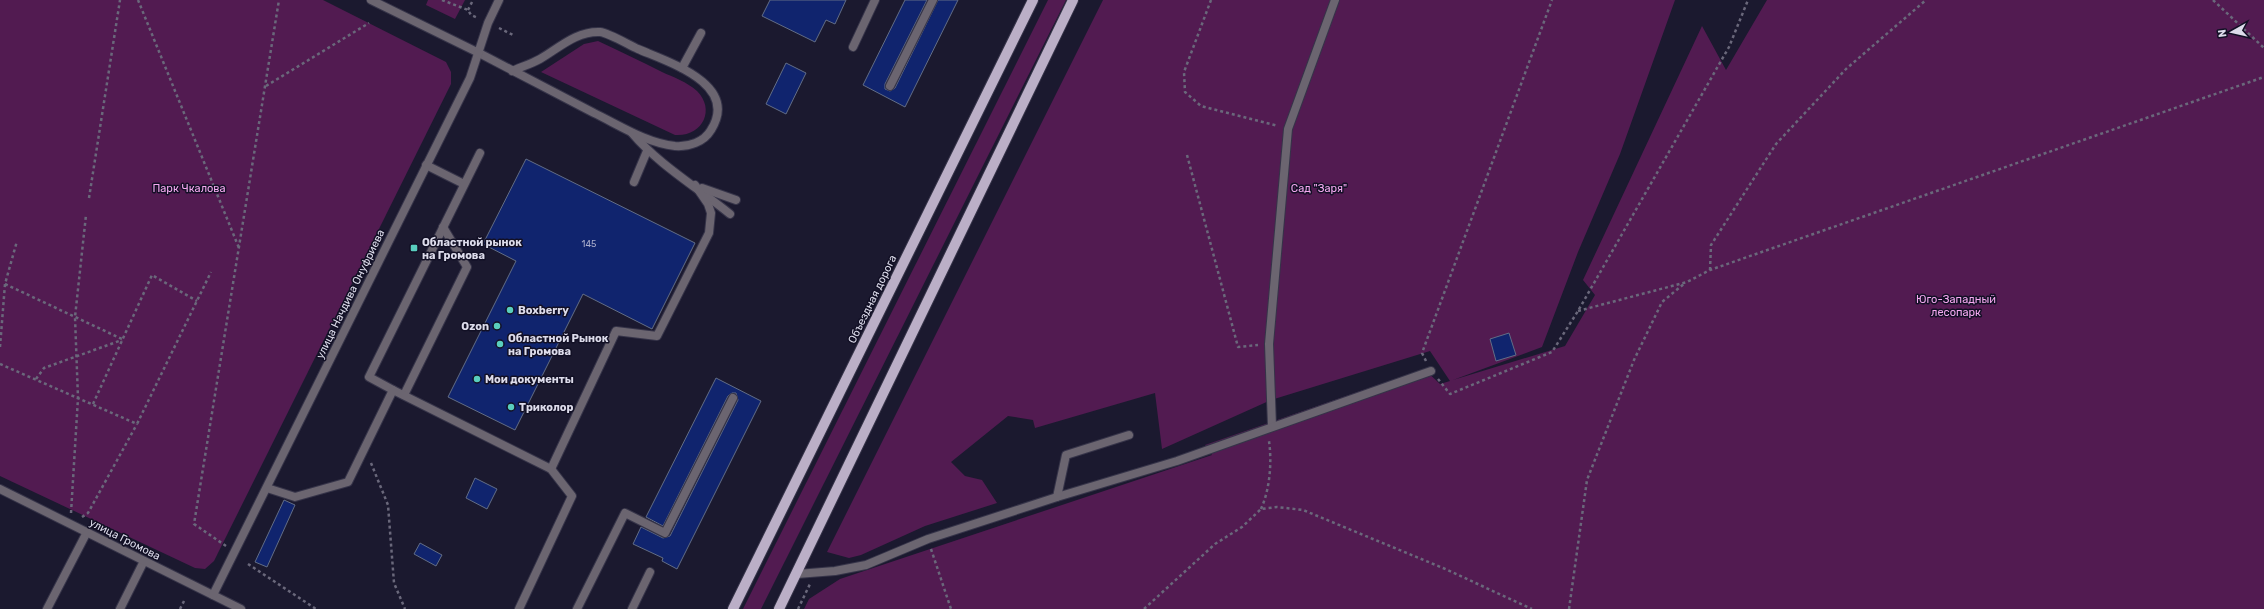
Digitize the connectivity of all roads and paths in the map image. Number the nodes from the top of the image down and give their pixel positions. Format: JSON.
{"nodes":[{"id":1,"x":120,"y":0,"type":"edge"},
{"id":2,"x":138,"y":0,"type":"edge"},
{"id":3,"x":280,"y":0,"type":"edge"},
{"id":4,"x":371,"y":0,"type":"edge"},
{"id":5,"x":442,"y":0,"type":"edge"},
{"id":6,"x":473,"y":0,"type":"edge"},
{"id":7,"x":499,"y":0,"type":"edge"},
{"id":8,"x":875,"y":0,"type":"edge"},
{"id":9,"x":933,"y":0,"type":"edge"},
{"id":10,"x":1033,"y":0,"type":"edge"},
{"id":11,"x":1073,"y":0,"type":"edge"},
{"id":12,"x":1211,"y":0,"type":"edge"},
{"id":13,"x":1335,"y":0,"type":"edge"},
{"id":14,"x":1552,"y":0,"type":"edge"},
{"id":15,"x":1748,"y":0,"type":"edge"},
{"id":16,"x":1926,"y":0,"type":"edge"},
{"id":17,"x":2213,"y":0,"type":"edge"},
{"id":18,"x":468,"y":10,"type":"junction"},
{"id":19,"x":472,"y":15,"type":"dead end"},
{"id":20,"x":369,"y":23,"type":"dead end"},
{"id":21,"x":700,"y":33,"type":"dead end"},
{"id":22,"x":853,"y":47,"type":"dead end"},
{"id":23,"x":2264,"y":48,"type":"edge"},
{"id":24,"x":478,"y":53,"type":"junction"},
{"id":25,"x":682,"y":68,"type":"junction"},
{"id":26,"x":512,"y":71,"type":"junction"},
{"id":27,"x":2264,"y":77,"type":"edge"},
{"id":28,"x":266,"y":86,"type":"junction"},
{"id":29,"x":890,"y":86,"type":"dead end"},
{"id":30,"x":1288,"y":129,"type":"junction"},
{"id":31,"x":630,"y":131,"type":"junction"},
{"id":32,"x":648,"y":151,"type":"junction"},
{"id":33,"x":480,"y":153,"type":"dead end"},
{"id":34,"x":1187,"y":155,"type":"dead end"},
{"id":35,"x":426,"y":164,"type":"junction"},
{"id":36,"x":634,"y":182,"type":"dead end"},
{"id":37,"x":464,"y":184,"type":"junction"},
{"id":38,"x":695,"y":185,"type":"junction"},
{"id":39,"x":89,"y":198,"type":"dead end"},
{"id":40,"x":736,"y":200,"type":"dead end"},
{"id":41,"x":730,"y":214,"type":"dead end"},
{"id":42,"x":86,"y":215,"type":"dead end"},
{"id":43,"x":443,"y":227,"type":"junction"},
{"id":44,"x":17,"y":241,"type":"dead end"},
{"id":45,"x":239,"y":249,"type":"junction"},
{"id":46,"x":1710,"y":270,"type":"junction"},
{"id":47,"x":211,"y":272,"type":"dead end"},
{"id":48,"x":1687,"y":282,"type":"junction"},
{"id":49,"x":5,"y":284,"type":"junction"},
{"id":50,"x":197,"y":300,"type":"junction"},
{"id":51,"x":1578,"y":311,"type":"junction"},
{"id":52,"x":75,"y":317,"type":"junction"},
{"id":53,"x":122,"y":339,"type":"junction"},
{"id":54,"x":1269,"y":344,"type":"junction"},
{"id":55,"x":0,"y":347,"type":"edge"},
{"id":56,"x":77,"y":356,"type":"junction"},
{"id":57,"x":0,"y":364,"type":"edge"},
{"id":58,"x":1431,"y":371,"type":"junction"},
{"id":59,"x":36,"y":379,"type":"junction"},
{"id":60,"x":393,"y":390,"type":"junction"},
{"id":61,"x":404,"y":395,"type":"junction"},
{"id":62,"x":78,"y":398,"type":"junction"},
{"id":63,"x":733,"y":398,"type":"dead end"},
{"id":64,"x":93,"y":404,"type":"junction"},
{"id":65,"x":137,"y":424,"type":"junction"},
{"id":66,"x":1272,"y":426,"type":"junction"},
{"id":67,"x":1128,"y":435,"type":"dead end"},
{"id":68,"x":365,"y":448,"type":"junction"},
{"id":69,"x":551,"y":469,"type":"junction"},
{"id":70,"x":267,"y":488,"type":"junction"},
{"id":71,"x":0,"y":489,"type":"edge"},
{"id":72,"x":1057,"y":497,"type":"junction"},
{"id":73,"x":1261,"y":509,"type":"junction"},
{"id":74,"x":70,"y":524,"type":"junction"},
{"id":75,"x":87,"y":532,"type":"junction"},
{"id":76,"x":928,"y":539,"type":"junction"},
{"id":77,"x":226,"y":546,"type":"dead end"},
{"id":78,"x":144,"y":561,"type":"junction"},
{"id":79,"x":248,"y":564,"type":"dead end"},
{"id":80,"x":650,"y":572,"type":"dead end"},
{"id":81,"x":819,"y":572,"type":"junction"},
{"id":82,"x":797,"y":574,"type":"junction"},
{"id":83,"x":213,"y":595,"type":"junction"},
{"id":84,"x":185,"y":599,"type":"dead end"},
{"id":85,"x":47,"y":609,"type":"edge"},
{"id":86,"x":120,"y":609,"type":"edge"},
{"id":87,"x":180,"y":609,"type":"edge"},
{"id":88,"x":241,"y":609,"type":"edge"},
{"id":89,"x":316,"y":609,"type":"edge"},
{"id":90,"x":404,"y":609,"type":"edge"},
{"id":91,"x":519,"y":609,"type":"edge"},
{"id":92,"x":578,"y":609,"type":"edge"},
{"id":93,"x":632,"y":609,"type":"edge"},
{"id":94,"x":733,"y":609,"type":"edge"},
{"id":95,"x":780,"y":609,"type":"edge"},
{"id":96,"x":798,"y":609,"type":"edge"},
{"id":97,"x":951,"y":609,"type":"edge"},
{"id":98,"x":1144,"y":609,"type":"edge"},
{"id":99,"x":1532,"y":609,"type":"edge"},
{"id":100,"x":1568,"y":609,"type":"edge"}],
"edges":[{"from":1,"to":39,"type":"path"},
{"from":2,"to":45,"type":"path"},
{"from":3,"to":28,"type":"path"},
{"from":4,"to":24,"type":"street"},
{"from":5,"to":18,"type":"path"},
{"from":6,"to":18,"type":"path"},
{"from":7,"to":24,"type":"street","name":"улица Начдива Онуфриева"},
{"from":8,"to":22,"type":"street"},
{"from":9,"to":29,"type":"street"},
{"from":10,"to":94,"type":"main road","name":"Объездная дорога"},
{"from":11,"to":82,"type":"main road"},
{"from":12,"to":30,"type":"path"},
{"from":13,"to":30,"type":"street"},
{"from":14,"to":58,"type":"path"},
{"from":15,"to":51,"type":"path"},
{"from":16,"to":46,"type":"path"},
{"from":17,"to":23,"type":"path"},
{"from":18,"to":19,"type":"path"},
{"from":20,"to":28,"type":"path"},
{"from":21,"to":25,"type":"street"},
{"from":24,"to":26,"type":"street"},
{"from":24,"to":35,"type":"street","name":"улица Начдива Онуфриева"},
{"from":25,"to":26,"type":"street"},
{"from":25,"to":31,"type":"street"},
{"from":26,"to":31,"type":"street"},
{"from":27,"to":46,"type":"path"},
{"from":28,"to":45,"type":"path"},
{"from":30,"to":54,"type":"street"},
{"from":31,"to":32,"type":"street"},
{"from":32,"to":36,"type":"street"},
{"from":32,"to":38,"type":"street"},
{"from":33,"to":37,"type":"street"},
{"from":34,"to":54,"type":"path"},
{"from":35,"to":37,"type":"street"},
{"from":35,"to":70,"type":"street","name":"улица Начдива Онуфриева"},
{"from":37,"to":43,"type":"street"},
{"from":38,"to":40,"type":"street"},
{"from":38,"to":41,"type":"street"},
{"from":38,"to":69,"type":"street"},
{"from":42,"to":52,"type":"path"},
{"from":43,"to":60,"type":"street"},
{"from":43,"to":61,"type":"street"},
{"from":44,"to":49,"type":"path"},
{"from":45,"to":77,"type":"path"},
{"from":46,"to":48,"type":"path"},
{"from":47,"to":50,"type":"path"},
{"from":48,"to":51,"type":"path"},
{"from":48,"to":100,"type":"path"},
{"from":49,"to":52,"type":"path"},
{"from":49,"to":55,"type":"path"},
{"from":50,"to":53,"type":"path"},
{"from":50,"to":65,"type":"path"},
{"from":51,"to":58,"type":"path"},
{"from":52,"to":53,"type":"path"},
{"from":52,"to":56,"type":"path"},
{"from":53,"to":56,"type":"path"},
{"from":53,"to":64,"type":"path"},
{"from":54,"to":66,"type":"street"},
{"from":56,"to":59,"type":"path"},
{"from":56,"to":62,"type":"path"},
{"from":57,"to":59,"type":"path"},
{"from":58,"to":66,"type":"street"},
{"from":59,"to":62,"type":"path"},
{"from":60,"to":61,"type":"street"},
{"from":60,"to":68,"type":"street"},
{"from":61,"to":69,"type":"street"},
{"from":62,"to":64,"type":"path"},
{"from":62,"to":74,"type":"path"},
{"from":63,"to":92,"type":"street"},
{"from":64,"to":65,"type":"path"},
{"from":65,"to":74,"type":"path"},
{"from":66,"to":72,"type":"street"},
{"from":66,"to":73,"type":"path"},
{"from":67,"to":72,"type":"street"},
{"from":68,"to":70,"type":"street"},
{"from":68,"to":90,"type":"path"},
{"from":69,"to":91,"type":"street"},
{"from":70,"to":83,"type":"street","name":"улица Начдива Онуфриева"},
{"from":71,"to":74,"type":"street","name":"улица Громова"},
{"from":72,"to":76,"type":"street"},
{"from":73,"to":98,"type":"path"},
{"from":73,"to":99,"type":"path"},
{"from":74,"to":75,"type":"street","name":"улица Громова"},
{"from":75,"to":78,"type":"street","name":"улица Громова"},
{"from":75,"to":85,"type":"street"},
{"from":76,"to":81,"type":"street"},
{"from":76,"to":97,"type":"path"},
{"from":78,"to":83,"type":"street","name":"улица Громова"},
{"from":78,"to":86,"type":"street"},
{"from":79,"to":89,"type":"path"},
{"from":80,"to":93,"type":"street"},
{"from":81,"to":82,"type":"street"},
{"from":81,"to":96,"type":"path"},
{"from":82,"to":95,"type":"main road"},
{"from":83,"to":88,"type":"street","name":"улица Громова"},
{"from":84,"to":87,"type":"path"}]}
